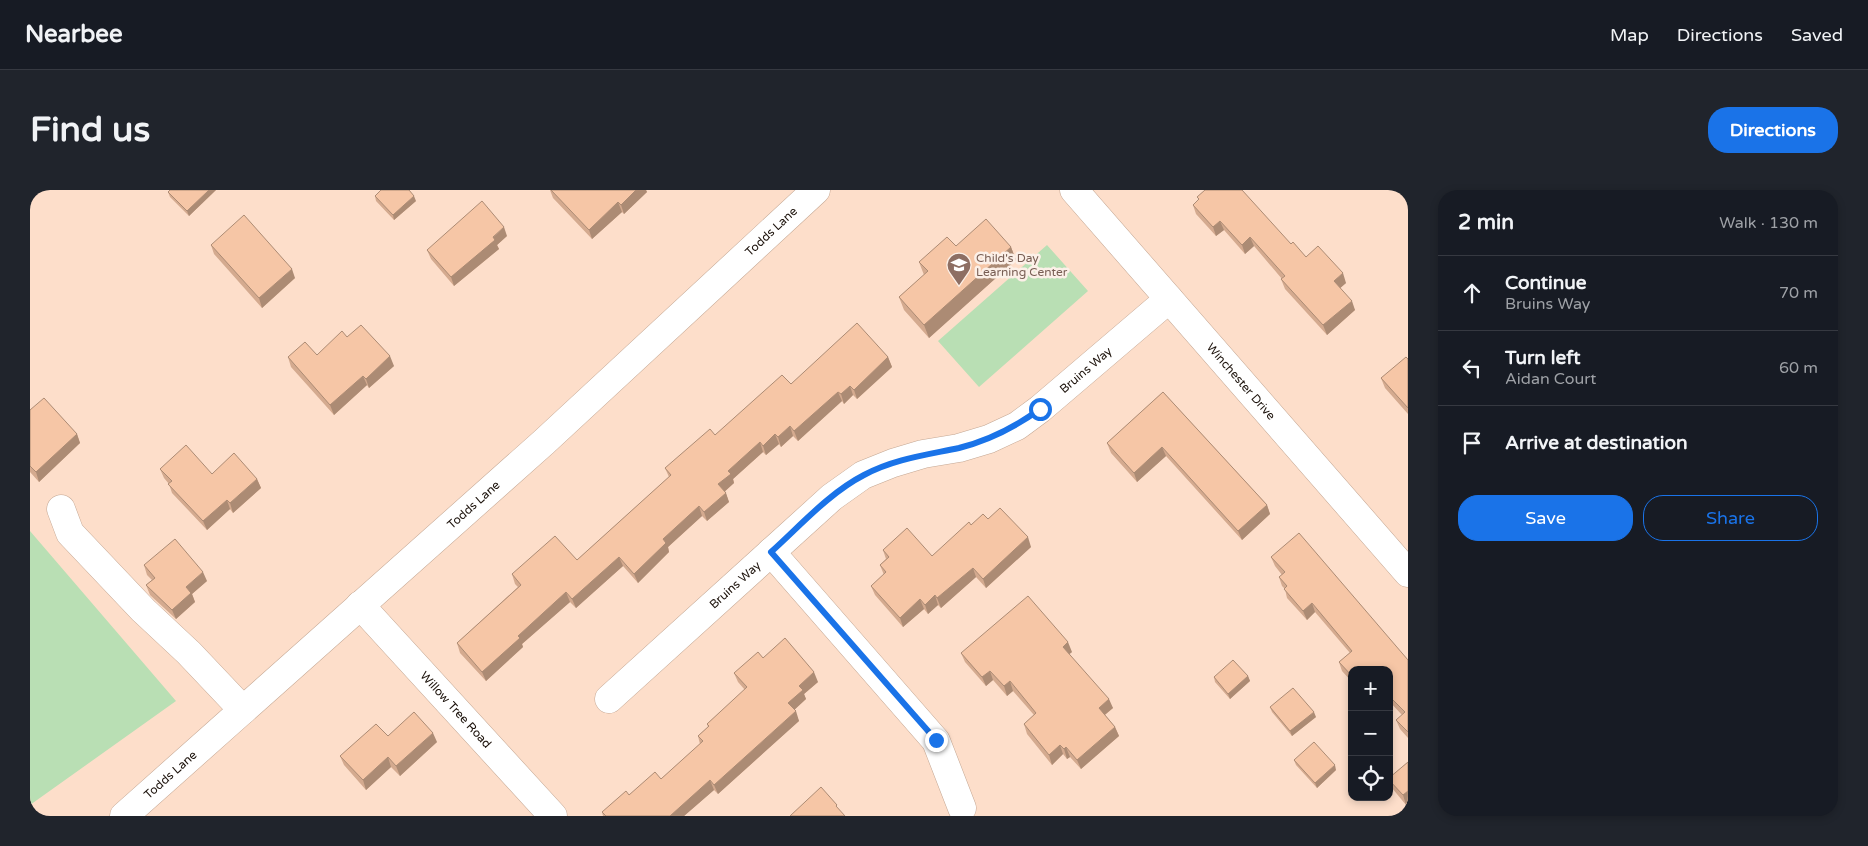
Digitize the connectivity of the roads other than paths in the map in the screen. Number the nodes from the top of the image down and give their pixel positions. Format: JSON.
{"nodes":[{"id":1,"x":816,"y":190,"type":"edge"},
{"id":2,"x":1074,"y":190,"type":"edge"},
{"id":3,"x":1169,"y":299,"type":"junction"},
{"id":4,"x":61,"y":509,"type":"dead end"},
{"id":5,"x":771,"y":552,"type":"junction"},
{"id":6,"x":1408,"y":573,"type":"edge"},
{"id":7,"x":360,"y":604,"type":"junction"},
{"id":8,"x":609,"y":699,"type":"dead end"},
{"id":9,"x":243,"y":710,"type":"junction"},
{"id":10,"x":962,"y":808,"type":"dead end"},
{"id":11,"x":124,"y":816,"type":"edge"},
{"id":12,"x":553,"y":816,"type":"edge"}],
"edges":[{"from":1,"to":7,"type":"street","name":"Todds Lane"},
{"from":2,"to":3,"type":"street","name":"Winchester Drive"},
{"from":3,"to":5,"type":"street","name":"Bruins Way"},
{"from":3,"to":6,"type":"street","name":"Winchester Drive"},
{"from":4,"to":9,"type":"street"},
{"from":5,"to":8,"type":"street","name":"Bruins Way"},
{"from":5,"to":10,"type":"street"},
{"from":7,"to":9,"type":"street","name":"Todds Lane"},
{"from":7,"to":12,"type":"street","name":"Willow Tree Road"},
{"from":9,"to":11,"type":"street","name":"Todds Lane"}]}
